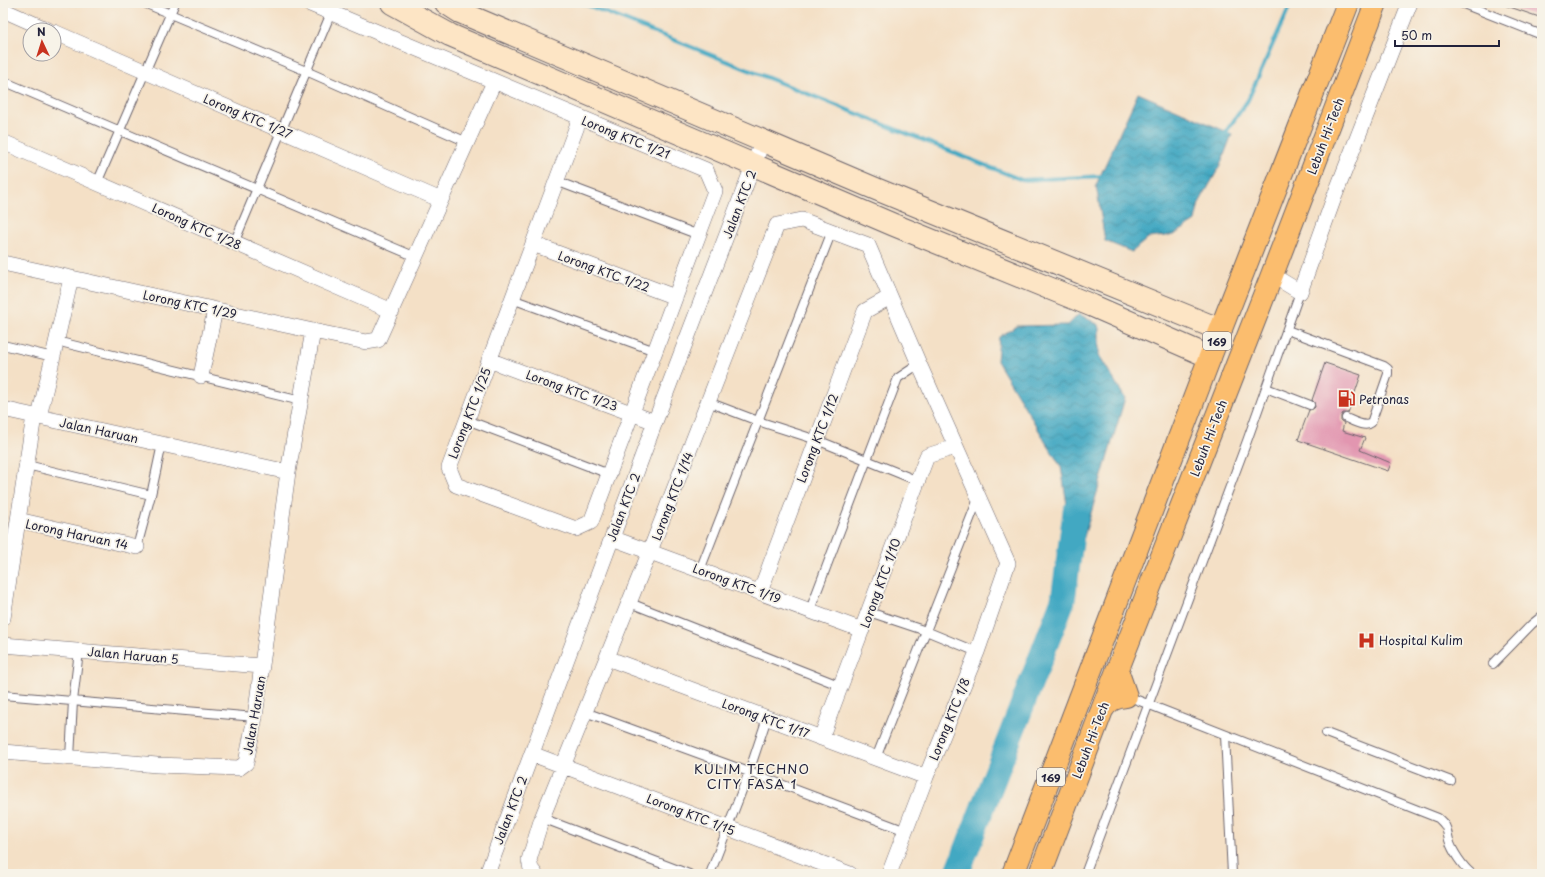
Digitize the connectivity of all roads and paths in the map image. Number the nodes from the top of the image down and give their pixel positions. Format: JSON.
{"nodes":[{"id":1,"x":144,"y":3,"type":"edge"},
{"id":2,"x":175,"y":3,"type":"edge"},
{"id":3,"x":308,"y":3,"type":"edge"},
{"id":4,"x":392,"y":3,"type":"edge"},
{"id":5,"x":446,"y":3,"type":"edge"},
{"id":6,"x":1348,"y":3,"type":"edge"},
{"id":7,"x":1376,"y":3,"type":"edge"},
{"id":8,"x":1410,"y":3,"type":"edge"},
{"id":9,"x":1461,"y":3,"type":"edge"},
{"id":10,"x":1471,"y":5,"type":"edge"},
{"id":11,"x":3,"y":10,"type":"edge"},
{"id":12,"x":331,"y":13,"type":"junction"},
{"id":13,"x":170,"y":14,"type":"junction"},
{"id":14,"x":30,"y":22,"type":"edge"},
{"id":15,"x":62,"y":35,"type":"edge"},
{"id":16,"x":1542,"y":35,"type":"edge"},
{"id":17,"x":306,"y":71,"type":"junction"},
{"id":18,"x":146,"y":72,"type":"junction"},
{"id":19,"x":3,"y":81,"type":"edge"},
{"id":20,"x":494,"y":82,"type":"junction"},
{"id":21,"x":580,"y":118,"type":"junction"},
{"id":22,"x":120,"y":130,"type":"junction"},
{"id":23,"x":281,"y":131,"type":"junction"},
{"id":24,"x":764,"y":140,"type":"junction"},
{"id":25,"x":3,"y":142,"type":"edge"},
{"id":26,"x":467,"y":142,"type":"junction"},
{"id":27,"x":754,"y":164,"type":"junction"},
{"id":28,"x":556,"y":181,"type":"junction"},
{"id":29,"x":97,"y":183,"type":"junction"},
{"id":30,"x":256,"y":190,"type":"junction"},
{"id":31,"x":441,"y":200,"type":"junction"},
{"id":32,"x":832,"y":231,"type":"junction"},
{"id":33,"x":699,"y":235,"type":"junction"},
{"id":34,"x":234,"y":243,"type":"junction"},
{"id":35,"x":533,"y":244,"type":"junction"},
{"id":36,"x":416,"y":257,"type":"junction"},
{"id":37,"x":3,"y":263,"type":"edge"},
{"id":38,"x":1272,"y":275,"type":"junction"},
{"id":39,"x":71,"y":278,"type":"junction"},
{"id":40,"x":1300,"y":292,"type":"junction"},
{"id":41,"x":675,"y":297,"type":"junction"},
{"id":42,"x":890,"y":297,"type":"junction"},
{"id":43,"x":512,"y":299,"type":"junction"},
{"id":44,"x":215,"y":310,"type":"junction"},
{"id":45,"x":392,"y":311,"type":"junction"},
{"id":46,"x":1221,"y":330,"type":"junction"},
{"id":47,"x":1287,"y":330,"type":"junction"},
{"id":48,"x":313,"y":331,"type":"junction"},
{"id":49,"x":56,"y":341,"type":"junction"},
{"id":50,"x":3,"y":345,"type":"edge"},
{"id":51,"x":655,"y":351,"type":"junction"},
{"id":52,"x":53,"y":357,"type":"junction"},
{"id":53,"x":1210,"y":357,"type":"junction"},
{"id":54,"x":489,"y":360,"type":"junction"},
{"id":55,"x":919,"y":364,"type":"junction"},
{"id":56,"x":201,"y":376,"type":"junction"},
{"id":57,"x":1266,"y":388,"type":"junction"},
{"id":58,"x":301,"y":401,"type":"junction"},
{"id":59,"x":708,"y":402,"type":"junction"},
{"id":60,"x":1310,"y":405,"type":"dead end"},
{"id":61,"x":3,"y":409,"type":"edge"},
{"id":62,"x":632,"y":412,"type":"junction"},
{"id":63,"x":37,"y":416,"type":"junction"},
{"id":64,"x":1346,"y":418,"type":"dead end"},
{"id":65,"x":467,"y":420,"type":"junction"},
{"id":66,"x":758,"y":421,"type":"junction"},
{"id":67,"x":655,"y":422,"type":"junction"},
{"id":68,"x":817,"y":440,"type":"junction"},
{"id":69,"x":162,"y":444,"type":"junction"},
{"id":70,"x":955,"y":446,"type":"junction"},
{"id":71,"x":867,"y":460,"type":"junction"},
{"id":72,"x":27,"y":465,"type":"junction"},
{"id":73,"x":288,"y":472,"type":"junction"},
{"id":74,"x":609,"y":474,"type":"junction"},
{"id":75,"x":918,"y":481,"type":"junction"},
{"id":76,"x":151,"y":495,"type":"junction"},
{"id":77,"x":978,"y":498,"type":"junction"},
{"id":78,"x":18,"y":520,"type":"junction"},
{"id":79,"x":612,"y":538,"type":"junction"},
{"id":80,"x":137,"y":547,"type":"joint"},
{"id":81,"x":650,"y":551,"type":"junction"},
{"id":82,"x":700,"y":570,"type":"junction"},
{"id":83,"x":760,"y":592,"type":"junction"},
{"id":84,"x":630,"y":604,"type":"junction"},
{"id":85,"x":810,"y":610,"type":"junction"},
{"id":86,"x":869,"y":612,"type":"junction"},
{"id":87,"x":1542,"y":616,"type":"edge"},
{"id":88,"x":3,"y":618,"type":"edge"},
{"id":89,"x":862,"y":630,"type":"junction"},
{"id":90,"x":926,"y":631,"type":"junction"},
{"id":91,"x":3,"y":645,"type":"edge"},
{"id":92,"x":79,"y":651,"type":"junction"},
{"id":93,"x":977,"y":652,"type":"junction"},
{"id":94,"x":607,"y":658,"type":"junction"},
{"id":95,"x":1493,"y":664,"type":"dead end"},
{"id":96,"x":262,"y":666,"type":"junction"},
{"id":97,"x":1088,"y":679,"type":"junction"},
{"id":98,"x":1117,"y":685,"type":"junction"},
{"id":99,"x":841,"y":686,"type":"junction"},
{"id":100,"x":3,"y":695,"type":"edge"},
{"id":101,"x":73,"y":701,"type":"junction"},
{"id":102,"x":1148,"y":704,"type":"junction"},
{"id":103,"x":585,"y":712,"type":"junction"},
{"id":104,"x":255,"y":717,"type":"junction"},
{"id":105,"x":767,"y":718,"type":"junction"},
{"id":106,"x":1326,"y":733,"type":"dead end"},
{"id":107,"x":1225,"y":735,"type":"junction"},
{"id":108,"x":822,"y":738,"type":"junction"},
{"id":109,"x":3,"y":752,"type":"edge"},
{"id":110,"x":532,"y":754,"type":"junction"},
{"id":111,"x":70,"y":758,"type":"junction"},
{"id":112,"x":876,"y":758,"type":"junction"},
{"id":113,"x":564,"y":765,"type":"junction"},
{"id":114,"x":749,"y":772,"type":"junction"},
{"id":115,"x":926,"y":777,"type":"junction"},
{"id":116,"x":1451,"y":781,"type":"dead end"},
{"id":117,"x":542,"y":818,"type":"junction"},
{"id":118,"x":727,"y":828,"type":"junction"},
{"id":119,"x":906,"y":831,"type":"junction"},
{"id":120,"x":487,"y":874,"type":"edge"},
{"id":121,"x":535,"y":874,"type":"edge"},
{"id":122,"x":689,"y":874,"type":"edge"},
{"id":123,"x":710,"y":874,"type":"edge"},
{"id":124,"x":850,"y":874,"type":"edge"},
{"id":125,"x":889,"y":874,"type":"edge"},
{"id":126,"x":1013,"y":874,"type":"edge"},
{"id":127,"x":1040,"y":874,"type":"edge"},
{"id":128,"x":1085,"y":874,"type":"edge"},
{"id":129,"x":1232,"y":874,"type":"edge"},
{"id":130,"x":1472,"y":874,"type":"edge"}],
"edges":[{"from":1,"to":13,"type":"lane"},
{"from":2,"to":13,"type":"lane"},
{"from":3,"to":12,"type":"street","name":"Lorong KTC 1/21"},
{"from":4,"to":27,"type":"street"},
{"from":5,"to":24,"type":"street"},
{"from":6,"to":46,"type":"main road","name":"Lebuh Hi-Tech","number":"169"},
{"from":7,"to":38,"type":"main road","name":"Lebuh Hi-Tech","number":"169"},
{"from":8,"to":40,"type":"street"},
{"from":9,"to":10,"type":"lane"},
{"from":10,"to":16,"type":"lane"},
{"from":11,"to":14,"type":"street"},
{"from":12,"to":17,"type":"lane"},
{"from":12,"to":20,"type":"street","name":"Lorong KTC 1/21"},
{"from":13,"to":17,"type":"lane"},
{"from":13,"to":18,"type":"lane"},
{"from":15,"to":18,"type":"street","name":"Lorong KTC 1/27"},
{"from":17,"to":23,"type":"lane"},
{"from":17,"to":26,"type":"lane"},
{"from":18,"to":22,"type":"lane"},
{"from":18,"to":23,"type":"street","name":"Lorong KTC 1/27"},
{"from":19,"to":22,"type":"lane"},
{"from":20,"to":21,"type":"street","name":"Lorong KTC 1/21"},
{"from":20,"to":26,"type":"street"},
{"from":21,"to":28,"type":"street","name":"Lorong KTC 1/25"},
{"from":21,"to":33,"type":"street","name":"Lorong KTC 1/21"},
{"from":22,"to":29,"type":"lane"},
{"from":22,"to":30,"type":"lane"},
{"from":23,"to":30,"type":"lane"},
{"from":23,"to":31,"type":"street","name":"Lorong KTC 1/27"},
{"from":24,"to":27,"type":"street","name":"Jalan KTC 2"},
{"from":24,"to":46,"type":"street"},
{"from":25,"to":29,"type":"street","name":"Lorong KTC 1/28"},
{"from":26,"to":31,"type":"street"},
{"from":27,"to":53,"type":"street"},
{"from":27,"to":67,"type":"street","name":"Jalan KTC 2"},
{"from":28,"to":33,"type":"lane"},
{"from":28,"to":35,"type":"street","name":"Lorong KTC 1/25"},
{"from":29,"to":34,"type":"street","name":"Lorong KTC 1/28"},
{"from":30,"to":34,"type":"lane"},
{"from":30,"to":36,"type":"lane"},
{"from":31,"to":36,"type":"street"},
{"from":32,"to":42,"type":"street"},
{"from":32,"to":59,"type":"street","name":"Lorong KTC 1/14"},
{"from":32,"to":66,"type":"lane"},
{"from":33,"to":41,"type":"street","name":"Lorong KTC 1/21"},
{"from":34,"to":45,"type":"street","name":"Lorong KTC 1/28"},
{"from":35,"to":41,"type":"street","name":"Lorong KTC 1/22"},
{"from":35,"to":43,"type":"street","name":"Lorong KTC 1/25"},
{"from":36,"to":45,"type":"street"},
{"from":37,"to":39,"type":"street","name":"Lorong KTC 1/29"},
{"from":38,"to":40,"type":"street"},
{"from":38,"to":98,"type":"main road","name":"Lebuh Hi-Tech","number":"169"},
{"from":39,"to":44,"type":"street","name":"Lorong KTC 1/29"},
{"from":39,"to":49,"type":"street"},
{"from":40,"to":47,"type":"lane"},
{"from":41,"to":51,"type":"street","name":"Lorong KTC 1/21"},
{"from":42,"to":55,"type":"street"},
{"from":42,"to":68,"type":"street","name":"Lorong KTC 1/12"},
{"from":43,"to":51,"type":"lane"},
{"from":43,"to":54,"type":"street","name":"Lorong KTC 1/25"},
{"from":44,"to":48,"type":"street","name":"Lorong KTC 1/29"},
{"from":44,"to":56,"type":"street"},
{"from":45,"to":48,"type":"street","name":"Lorong KTC 1/29"},
{"from":46,"to":53,"type":"main road","name":"Lebuh Hi-Tech","number":"169"},
{"from":47,"to":57,"type":"lane"},
{"from":47,"to":64,"type":"lane"},
{"from":48,"to":58,"type":"street","name":"Jalan Haruan"},
{"from":49,"to":52,"type":"street"},
{"from":49,"to":56,"type":"lane"},
{"from":50,"to":52,"type":"lane"},
{"from":51,"to":62,"type":"street","name":"Lorong KTC 1/21"},
{"from":52,"to":63,"type":"street"},
{"from":53,"to":97,"type":"main road","name":"Lebuh Hi-Tech","number":"169"},
{"from":54,"to":62,"type":"street","name":"Lorong KTC 1/23"},
{"from":54,"to":65,"type":"street","name":"Lorong KTC 1/25"},
{"from":55,"to":70,"type":"street"},
{"from":55,"to":71,"type":"lane"},
{"from":56,"to":58,"type":"lane"},
{"from":57,"to":60,"type":"lane"},
{"from":57,"to":102,"type":"lane"},
{"from":58,"to":73,"type":"street","name":"Jalan Haruan"},
{"from":59,"to":66,"type":"lane"},
{"from":59,"to":81,"type":"street","name":"Lorong KTC 1/14"},
{"from":61,"to":63,"type":"street","name":"Jalan Haruan"},
{"from":62,"to":67,"type":"street","name":"Lorong KTC 1/23"},
{"from":62,"to":74,"type":"street","name":"Lorong KTC 1/25"},
{"from":63,"to":69,"type":"street","name":"Jalan Haruan"},
{"from":63,"to":72,"type":"street"},
{"from":65,"to":74,"type":"lane"},
{"from":65,"to":74,"type":"street","name":"Lorong KTC 1/25"},
{"from":66,"to":68,"type":"lane"},
{"from":66,"to":82,"type":"lane"},
{"from":67,"to":79,"type":"street","name":"Jalan KTC 2"},
{"from":68,"to":71,"type":"lane"},
{"from":68,"to":83,"type":"street","name":"Lorong KTC 1/12"},
{"from":69,"to":73,"type":"street","name":"Jalan Haruan"},
{"from":69,"to":76,"type":"lane"},
{"from":70,"to":75,"type":"street","name":"Lorong KTC 1/10"},
{"from":70,"to":77,"type":"street"},
{"from":71,"to":75,"type":"lane"},
{"from":71,"to":85,"type":"lane"},
{"from":72,"to":76,"type":"lane"},
{"from":72,"to":78,"type":"street"},
{"from":73,"to":96,"type":"street","name":"Jalan Haruan"},
{"from":75,"to":86,"type":"street","name":"Lorong KTC 1/10"},
{"from":76,"to":80,"type":"lane"},
{"from":77,"to":90,"type":"lane"},
{"from":77,"to":93,"type":"street","name":"Lorong KTC 1/8"},
{"from":78,"to":80,"type":"street","name":"Lorong Haruan 14"},
{"from":78,"to":88,"type":"street"},
{"from":79,"to":81,"type":"street","name":"Lorong KTC 1/19"},
{"from":79,"to":110,"type":"street","name":"Jalan KTC 2"},
{"from":81,"to":82,"type":"street","name":"Lorong KTC 1/19"},
{"from":81,"to":84,"type":"street","name":"Lorong KTC 1/14"},
{"from":82,"to":83,"type":"street","name":"Lorong KTC 1/19"},
{"from":83,"to":85,"type":"street","name":"Lorong KTC 1/19"},
{"from":84,"to":94,"type":"street","name":"Lorong KTC 1/14"},
{"from":84,"to":99,"type":"lane"},
{"from":85,"to":89,"type":"street","name":"Lorong KTC 1/19"},
{"from":86,"to":89,"type":"street","name":"Lorong KTC 1/10"},
{"from":86,"to":90,"type":"lane"},
{"from":87,"to":95,"type":"lane"},
{"from":89,"to":99,"type":"street","name":"Lorong KTC 1/10"},
{"from":90,"to":93,"type":"lane"},
{"from":90,"to":112,"type":"lane"},
{"from":91,"to":92,"type":"street","name":"Jalan Haruan 5"},
{"from":92,"to":96,"type":"street","name":"Jalan Haruan 5"},
{"from":92,"to":101,"type":"lane"},
{"from":93,"to":115,"type":"street","name":"Lorong KTC 1/8"},
{"from":94,"to":103,"type":"street","name":"Lorong KTC 1/14"},
{"from":94,"to":105,"type":"street","name":"Lorong KTC 1/17"},
{"from":96,"to":104,"type":"street","name":"Jalan Haruan"},
{"from":97,"to":98,"type":"main road"},
{"from":97,"to":126,"type":"main road","name":"Lebuh Hi-Tech","number":"169"},
{"from":98,"to":102,"type":"lane"},
{"from":98,"to":127,"type":"main road","name":"Lebuh Hi-Tech","number":"169"},
{"from":99,"to":108,"type":"street","name":"Lorong KTC 1/10"},
{"from":100,"to":101,"type":"lane"},
{"from":101,"to":104,"type":"lane"},
{"from":101,"to":111,"type":"lane"},
{"from":102,"to":107,"type":"lane"},
{"from":102,"to":128,"type":"lane"},
{"from":103,"to":113,"type":"street","name":"Lorong KTC 1/14"},
{"from":103,"to":114,"type":"lane"},
{"from":104,"to":111,"type":"street","name":"Jalan Haruan"},
{"from":105,"to":108,"type":"street","name":"Lorong KTC 1/17"},
{"from":105,"to":114,"type":"lane"},
{"from":106,"to":116,"type":"lane"},
{"from":107,"to":129,"type":"lane"},
{"from":107,"to":130,"type":"lane"},
{"from":108,"to":112,"type":"street","name":"Lorong KTC 1/17"},
{"from":109,"to":111,"type":"street","name":"Jalan Haruan"},
{"from":110,"to":113,"type":"street","name":"Lorong KTC 1/15"},
{"from":110,"to":120,"type":"street","name":"Jalan KTC 2"},
{"from":112,"to":115,"type":"street","name":"Lorong KTC 1/17"},
{"from":113,"to":117,"type":"street","name":"Lorong KTC 1/14"},
{"from":113,"to":118,"type":"street","name":"Lorong KTC 1/15"},
{"from":114,"to":118,"type":"lane"},
{"from":114,"to":119,"type":"lane"},
{"from":115,"to":119,"type":"street","name":"Lorong KTC 1/8"},
{"from":117,"to":121,"type":"street","name":"Lorong KTC 1/14"},
{"from":117,"to":122,"type":"lane"},
{"from":118,"to":123,"type":"lane"},
{"from":118,"to":124,"type":"street","name":"Lorong KTC 1/15"},
{"from":119,"to":125,"type":"street","name":"Lorong KTC 1/8"}]}
